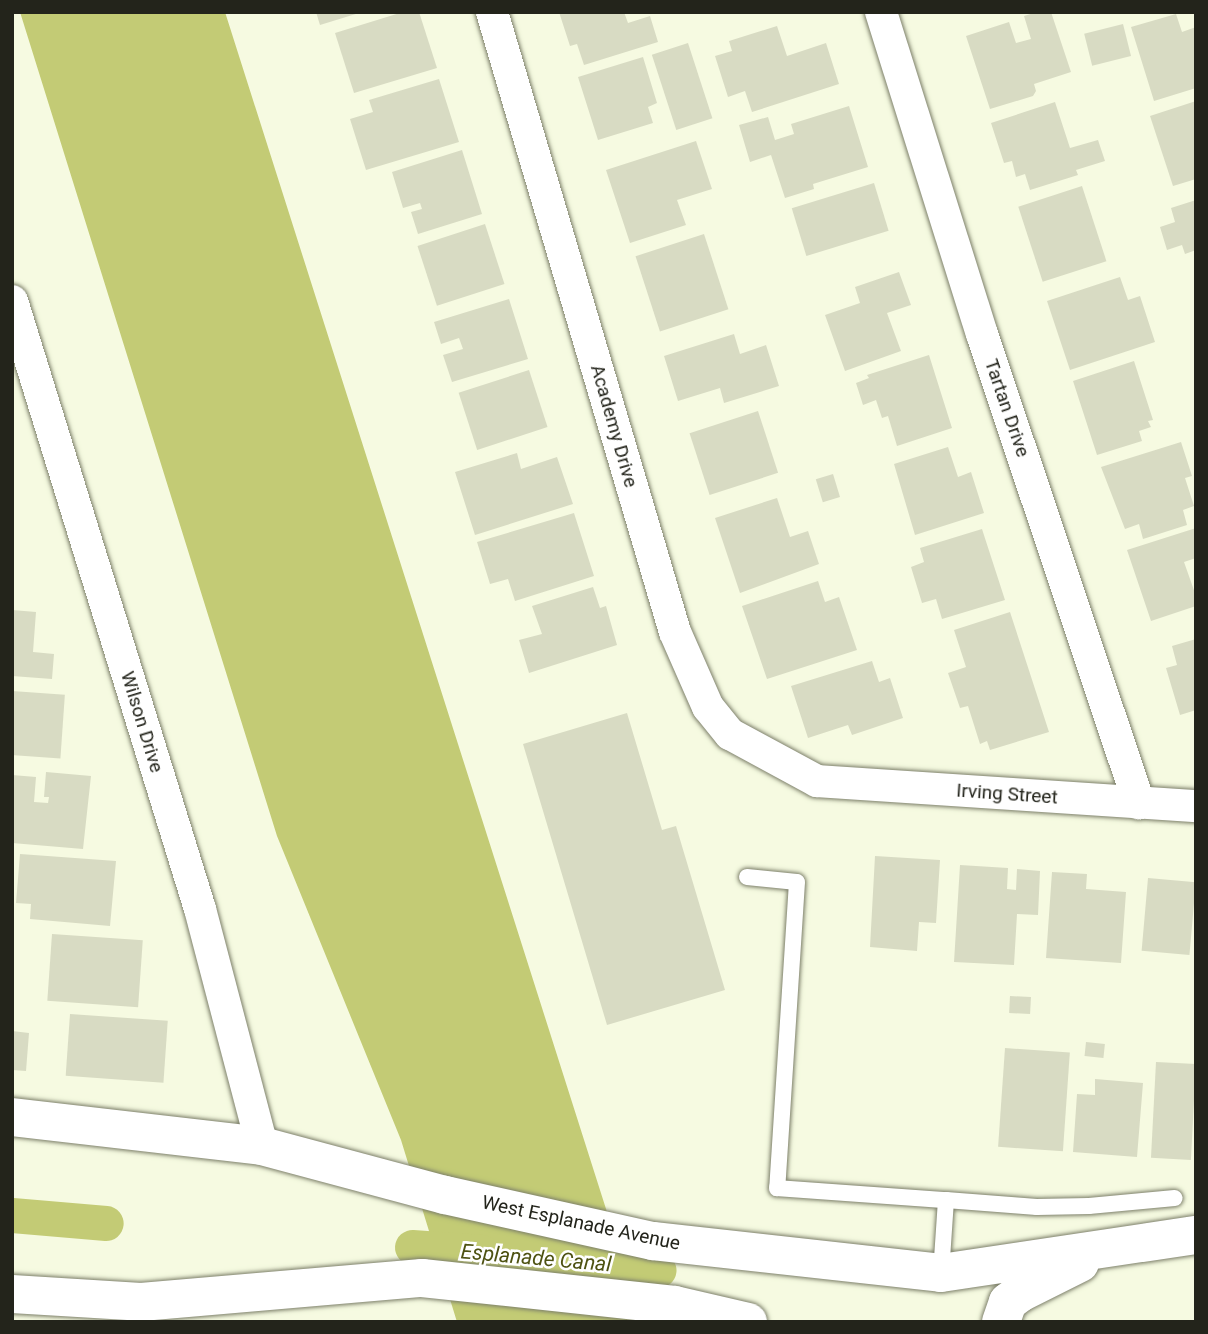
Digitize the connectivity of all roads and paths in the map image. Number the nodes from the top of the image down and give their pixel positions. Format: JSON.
{"nodes":[{"id":1,"x":492,"y":12,"type":"edge"},
{"id":2,"x":881,"y":12,"type":"edge"},
{"id":3,"x":12,"y":301,"type":"edge"},
{"id":4,"x":817,"y":780,"type":"joint"},
{"id":5,"x":1139,"y":803,"type":"junction"},
{"id":6,"x":1196,"y":806,"type":"edge"},
{"id":7,"x":747,"y":877,"type":"dead end"},
{"id":8,"x":12,"y":1117,"type":"edge"},
{"id":9,"x":261,"y":1146,"type":"junction"},
{"id":10,"x":1175,"y":1198,"type":"dead end"},
{"id":11,"x":946,"y":1200,"type":"junction"},
{"id":12,"x":1196,"y":1235,"type":"edge"},
{"id":13,"x":1113,"y":1247,"type":"junction"},
{"id":14,"x":941,"y":1273,"type":"junction"},
{"id":15,"x":12,"y":1294,"type":"edge"},
{"id":16,"x":748,"y":1322,"type":"edge"},
{"id":17,"x":1001,"y":1322,"type":"edge"}],
"edges":[{"from":1,"to":4,"type":"street","name":"Academy Drive"},
{"from":2,"to":5,"type":"street","name":"Tartan Drive"},
{"from":3,"to":9,"type":"street","name":"Wilson Drive"},
{"from":4,"to":5,"type":"street","name":"Irving Street"},
{"from":5,"to":6,"type":"street","name":"Irving Street"},
{"from":7,"to":11,"type":"lane"},
{"from":8,"to":9,"type":"main road","name":"West Esplanade Avenue"},
{"from":9,"to":14,"type":"main road","name":"West Esplanade Avenue"},
{"from":10,"to":11,"type":"lane"},
{"from":11,"to":14,"type":"lane"},
{"from":12,"to":13,"type":"main road","name":"West Esplanade Avenue"},
{"from":13,"to":14,"type":"main road","name":"West Esplanade Avenue"},
{"from":13,"to":17,"type":"main road"},
{"from":15,"to":16,"type":"main road"}]}
